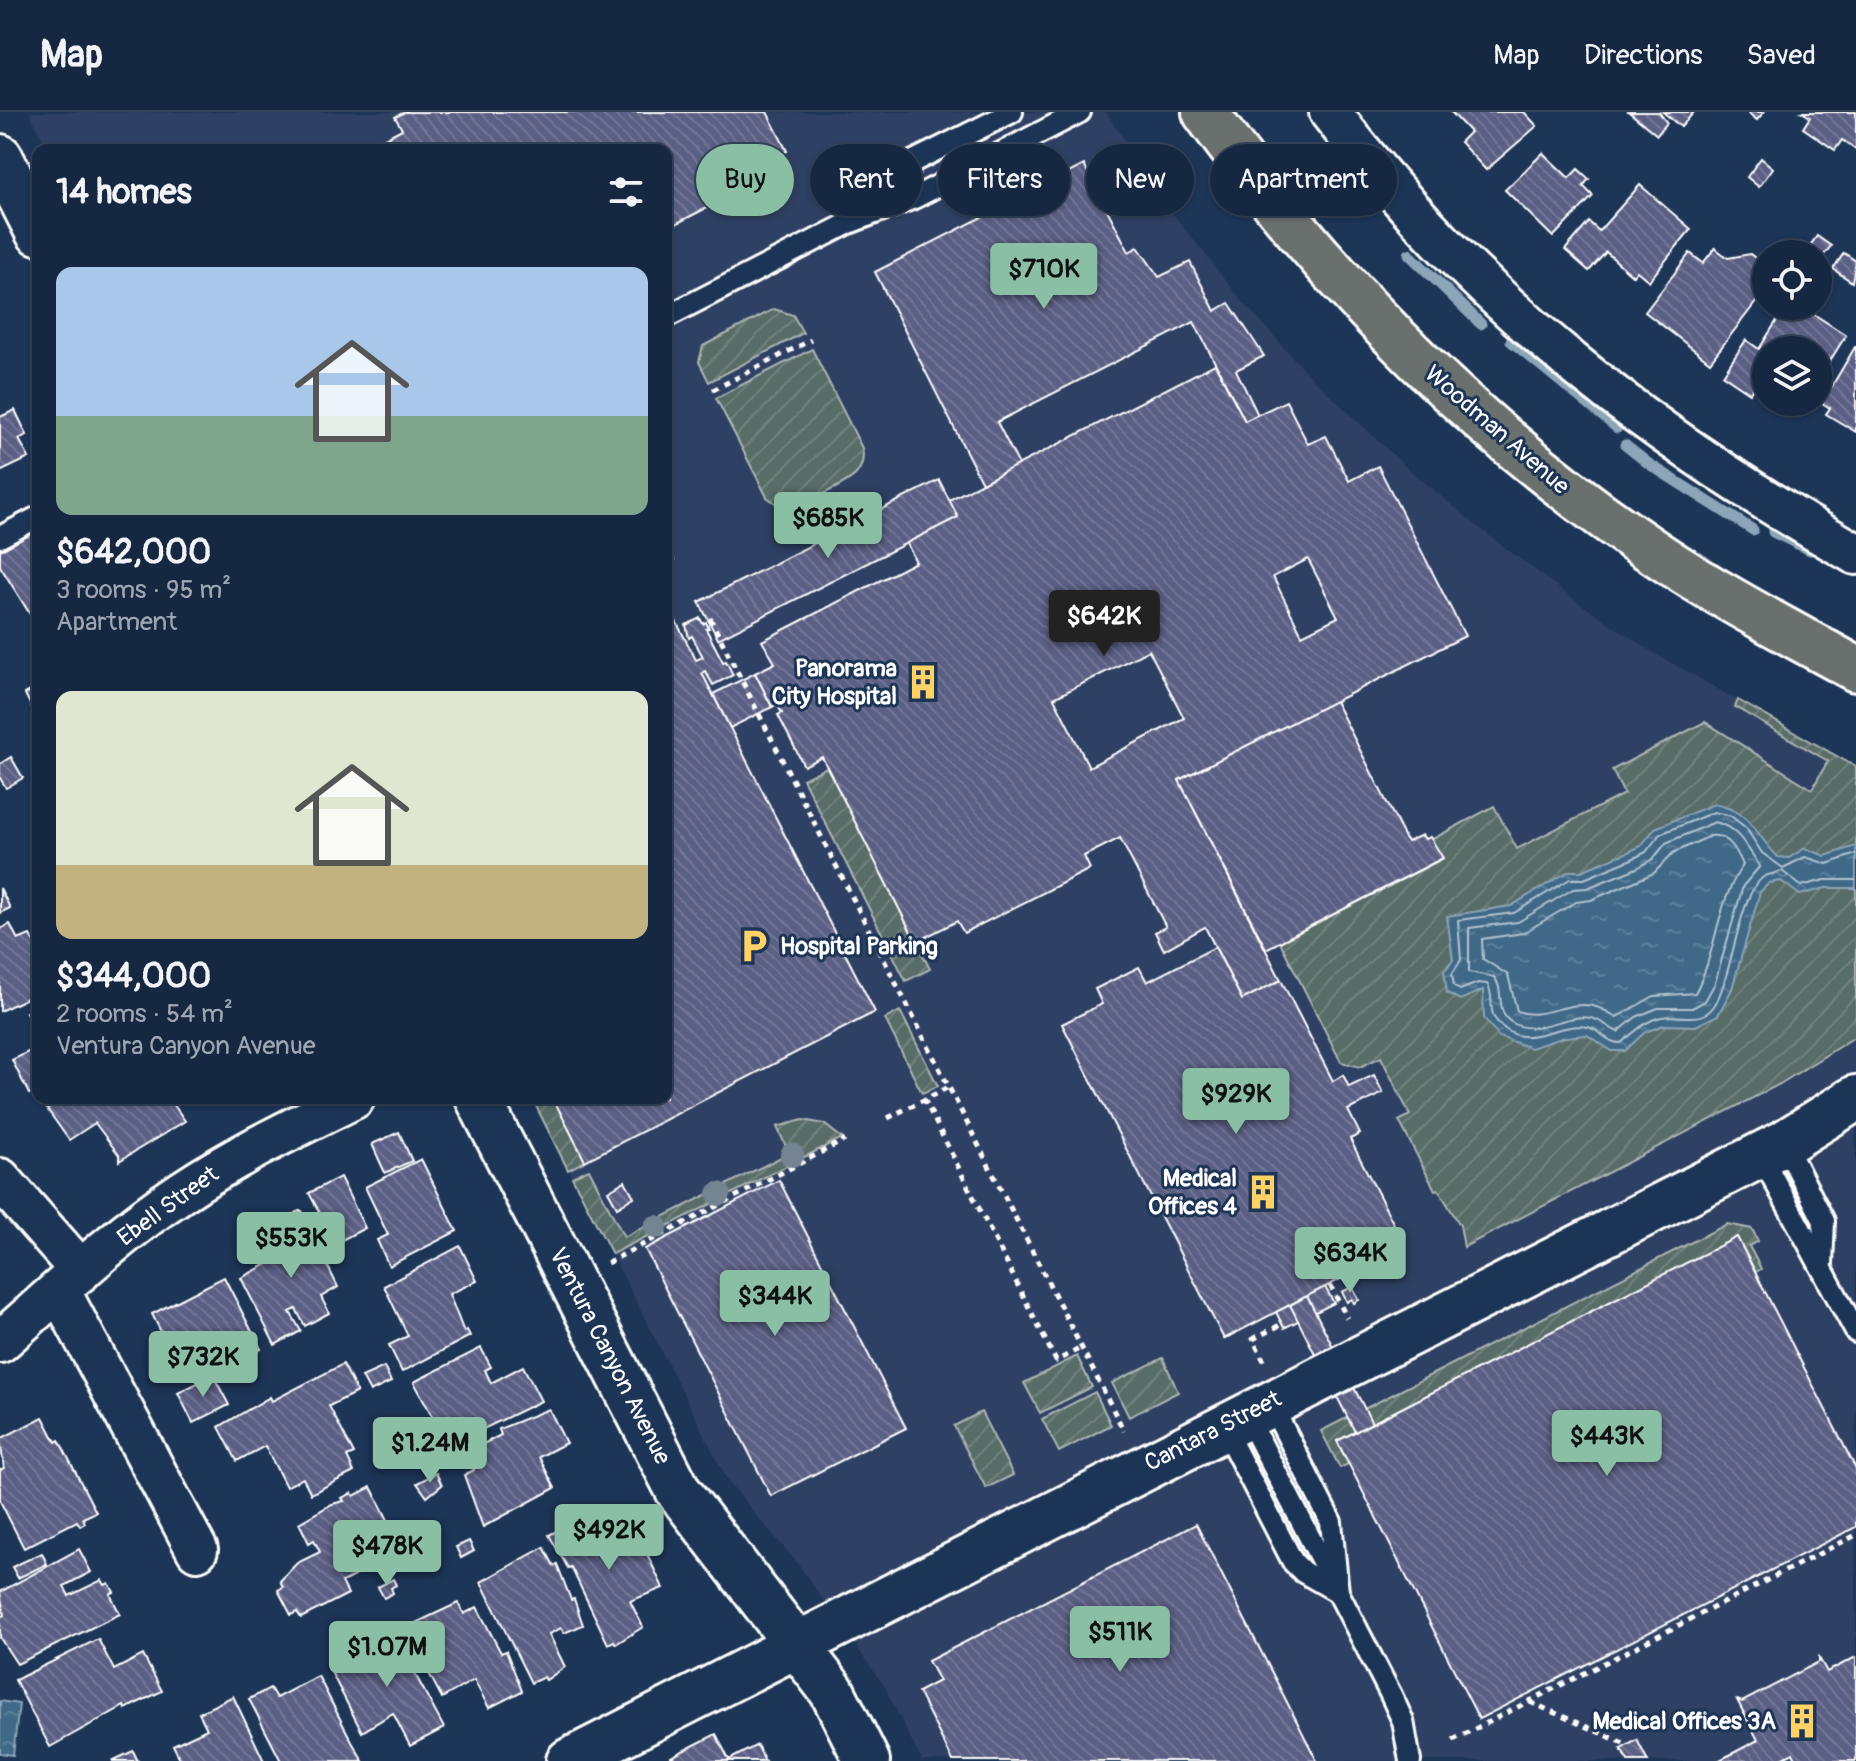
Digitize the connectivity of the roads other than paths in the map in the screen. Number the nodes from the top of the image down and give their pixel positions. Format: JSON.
{"nodes":[{"id":1,"x":1012,"y":112,"type":"edge"},
{"id":2,"x":1080,"y":112,"type":"edge"},
{"id":3,"x":1205,"y":112,"type":"edge"},
{"id":4,"x":1330,"y":112,"type":"edge"},
{"id":5,"x":0,"y":157,"type":"edge"},
{"id":6,"x":32,"y":220,"type":"edge"},
{"id":7,"x":849,"y":223,"type":"junction"},
{"id":8,"x":672,"y":314,"type":"edge"},
{"id":9,"x":32,"y":520,"type":"edge"},
{"id":10,"x":0,"y":537,"type":"edge"},
{"id":11,"x":1856,"y":554,"type":"edge"},
{"id":12,"x":1856,"y":669,"type":"edge"},
{"id":13,"x":1856,"y":1098,"type":"edge"},
{"id":14,"x":342,"y":1104,"type":"edge"},
{"id":15,"x":481,"y":1104,"type":"edge"},
{"id":16,"x":1772,"y":1148,"type":"junction"},
{"id":17,"x":0,"y":1179,"type":"edge"},
{"id":18,"x":70,"y":1281,"type":"junction"},
{"id":19,"x":1856,"y":1332,"type":"edge"},
{"id":20,"x":0,"y":1342,"type":"edge"},
{"id":21,"x":1251,"y":1401,"type":"junction"},
{"id":22,"x":197,"y":1550,"type":"dead end"},
{"id":23,"x":1338,"y":1592,"type":"junction"},
{"id":24,"x":795,"y":1648,"type":"junction"},
{"id":25,"x":569,"y":1761,"type":"edge"},
{"id":26,"x":867,"y":1761,"type":"edge"},
{"id":27,"x":1410,"y":1761,"type":"edge"}],
"edges":[{"from":1,"to":7,"type":"lane"},
{"from":2,"to":7,"type":"lane"},
{"from":3,"to":12,"type":"main road","name":"Woodman Avenue"},
{"from":4,"to":11,"type":"street"},
{"from":5,"to":6,"type":"street"},
{"from":7,"to":8,"type":"lane"},
{"from":9,"to":10,"type":"lane"},
{"from":13,"to":16,"type":"street","name":"Cantara Street"},
{"from":14,"to":18,"type":"street","name":"Ebell Street"},
{"from":15,"to":24,"type":"street","name":"Ventura Canyon Avenue"},
{"from":16,"to":19,"type":"lane"},
{"from":16,"to":21,"type":"street","name":"Cantara Street"},
{"from":17,"to":18,"type":"street"},
{"from":18,"to":20,"type":"street","name":"Ebell Street"},
{"from":18,"to":22,"type":"street"},
{"from":21,"to":23,"type":"lane"},
{"from":21,"to":23,"type":"lane"},
{"from":21,"to":24,"type":"street","name":"Cantara Street"},
{"from":23,"to":27,"type":"lane"},
{"from":24,"to":25,"type":"street","name":"Cantara Street"},
{"from":24,"to":26,"type":"street","name":"Ventura Canyon Avenue"}]}
